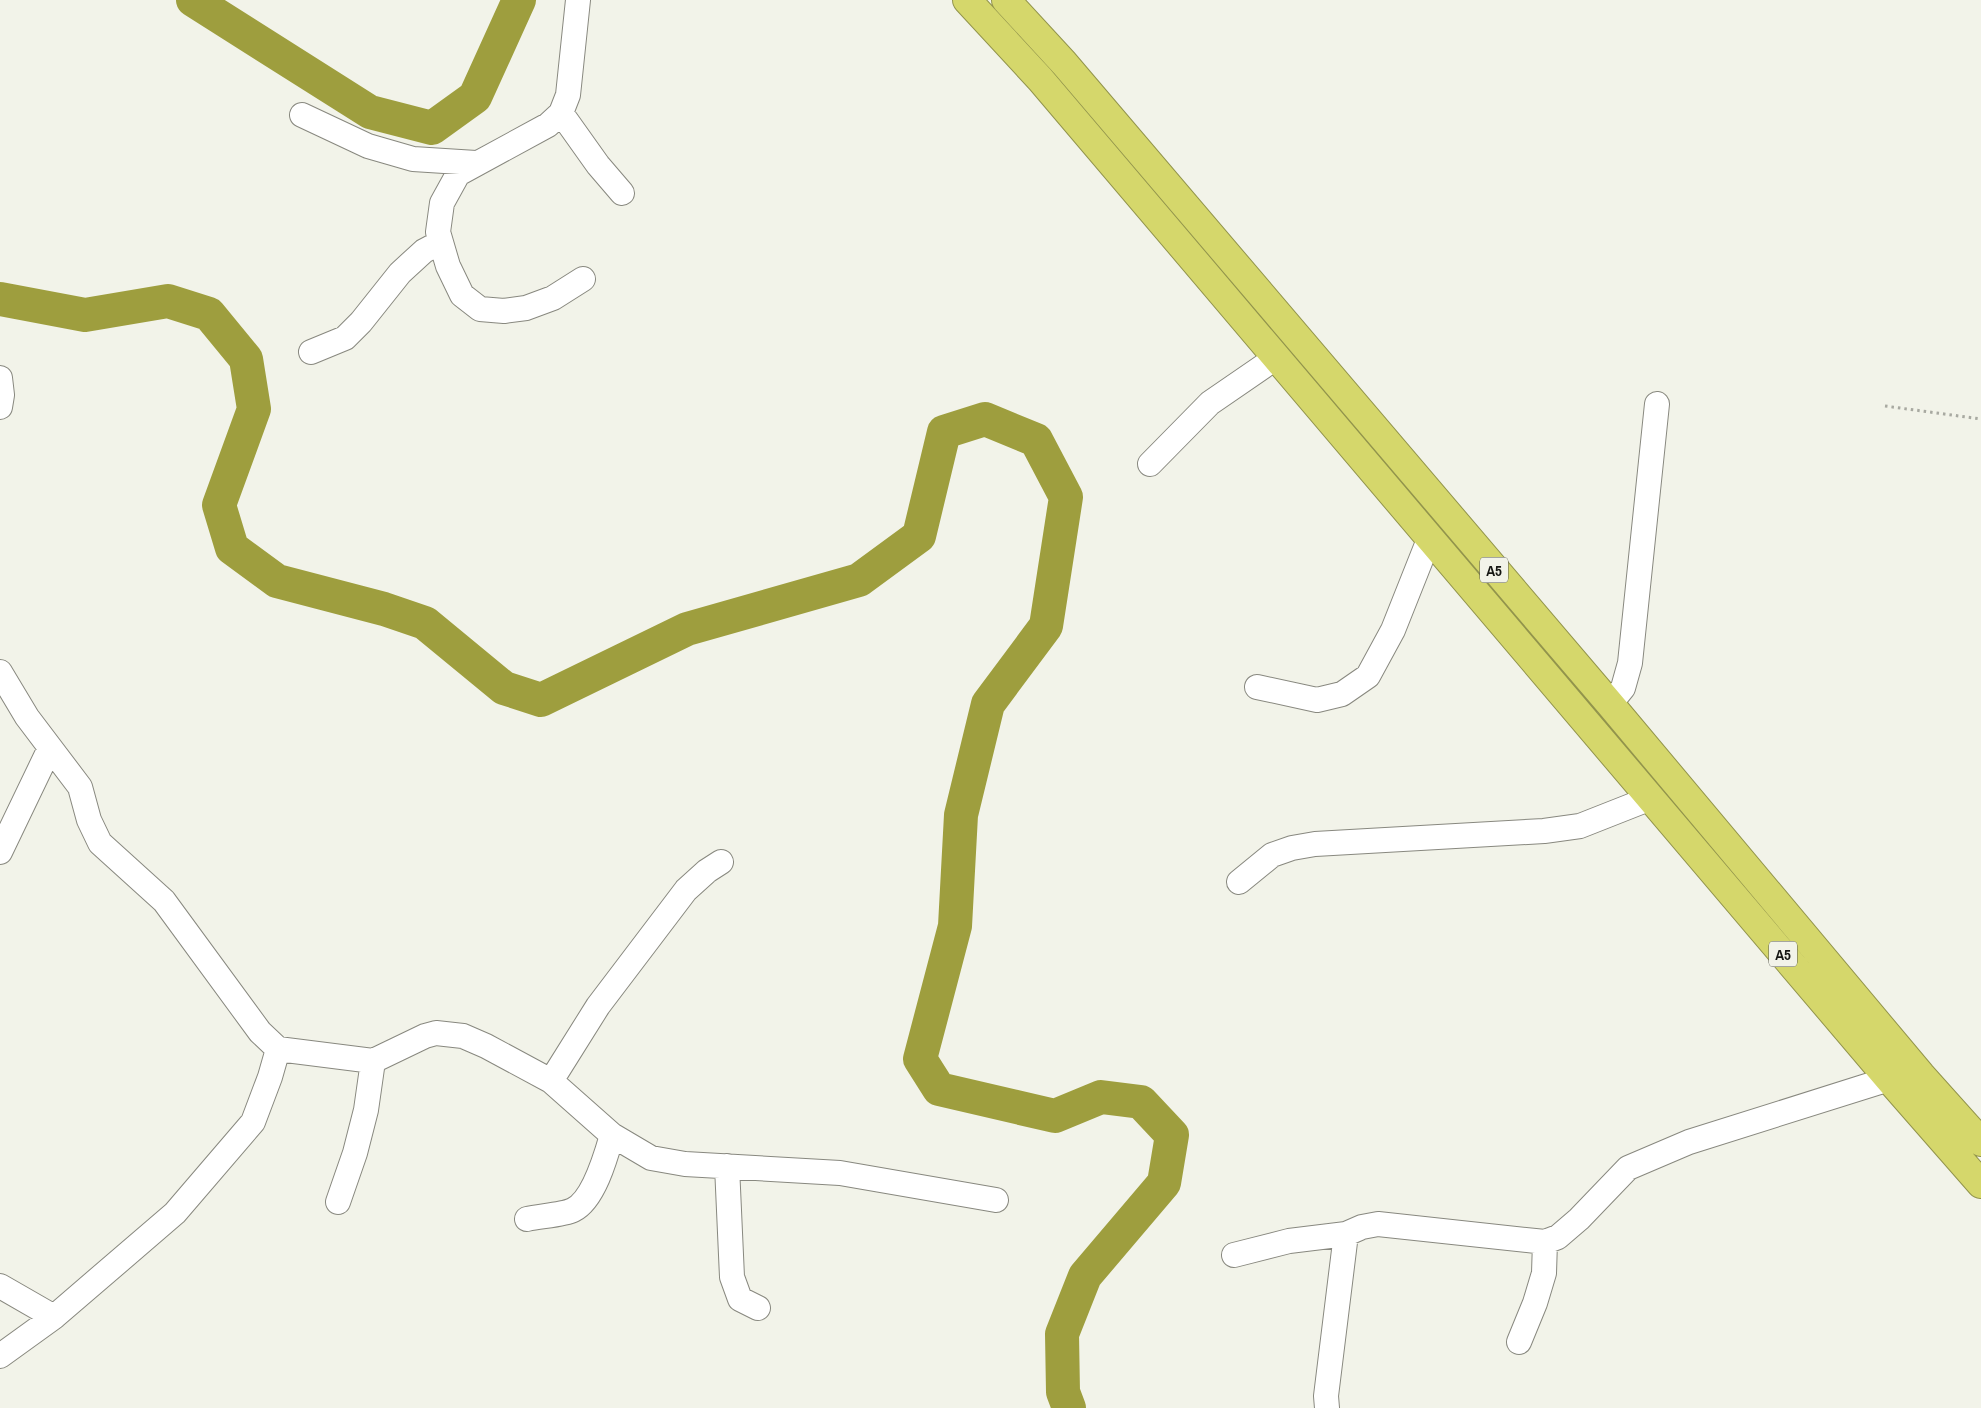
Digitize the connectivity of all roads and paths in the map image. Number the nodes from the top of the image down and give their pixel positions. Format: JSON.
{"nodes":[{"id":1,"x":578,"y":0,"type":"edge"},
{"id":2,"x":967,"y":0,"type":"edge"},
{"id":3,"x":1006,"y":0,"type":"edge"},
{"id":4,"x":561,"y":113,"type":"junction"},
{"id":5,"x":302,"y":115,"type":"dead end"},
{"id":6,"x":476,"y":163,"type":"junction"},
{"id":7,"x":622,"y":193,"type":"dead end"},
{"id":8,"x":441,"y":242,"type":"junction"},
{"id":9,"x":583,"y":279,"type":"dead end"},
{"id":10,"x":311,"y":352,"type":"dead end"},
{"id":11,"x":1277,"y":357,"type":"junction"},
{"id":12,"x":0,"y":378,"type":"edge"},
{"id":13,"x":1657,"y":404,"type":"dead end"},
{"id":14,"x":1885,"y":406,"type":"dead end"},
{"id":15,"x":0,"y":407,"type":"edge"},
{"id":16,"x":1981,"y":419,"type":"edge"},
{"id":17,"x":1150,"y":464,"type":"dead end"},
{"id":18,"x":1430,"y":537,"type":"junction"},
{"id":19,"x":0,"y":672,"type":"edge"},
{"id":20,"x":1257,"y":687,"type":"dead end"},
{"id":21,"x":1610,"y":704,"type":"junction"},
{"id":22,"x":50,"y":748,"type":"junction"},
{"id":23,"x":1651,"y":798,"type":"junction"},
{"id":24,"x":0,"y":852,"type":"edge"},
{"id":25,"x":721,"y":862,"type":"dead end"},
{"id":26,"x":1238,"y":882,"type":"dead end"},
{"id":27,"x":278,"y":1049,"type":"junction"},
{"id":28,"x":373,"y":1061,"type":"junction"},
{"id":29,"x":1889,"y":1079,"type":"junction"},
{"id":30,"x":551,"y":1080,"type":"junction"},
{"id":31,"x":612,"y":1136,"type":"junction"},
{"id":32,"x":1981,"y":1142,"type":"edge"},
{"id":33,"x":727,"y":1166,"type":"junction"},
{"id":34,"x":1981,"y":1184,"type":"edge"},
{"id":35,"x":996,"y":1200,"type":"dead end"},
{"id":36,"x":338,"y":1202,"type":"dead end"},
{"id":37,"x":527,"y":1219,"type":"dead end"},
{"id":38,"x":1346,"y":1234,"type":"junction"},
{"id":39,"x":1545,"y":1242,"type":"junction"},
{"id":40,"x":1234,"y":1255,"type":"dead end"},
{"id":41,"x":0,"y":1286,"type":"edge"},
{"id":42,"x":758,"y":1308,"type":"dead end"},
{"id":43,"x":54,"y":1317,"type":"junction"},
{"id":44,"x":1519,"y":1342,"type":"dead end"},
{"id":45,"x":0,"y":1356,"type":"edge"},
{"id":46,"x":1327,"y":1408,"type":"edge"}],
"edges":[{"from":1,"to":4,"type":"street"},
{"from":2,"to":11,"type":"highway","number":"A5"},
{"from":3,"to":21,"type":"highway","number":"A5"},
{"from":4,"to":6,"type":"street"},
{"from":4,"to":7,"type":"street"},
{"from":5,"to":6,"type":"street"},
{"from":6,"to":8,"type":"street"},
{"from":8,"to":9,"type":"street"},
{"from":8,"to":10,"type":"street"},
{"from":11,"to":17,"type":"street"},
{"from":11,"to":18,"type":"highway","number":"A5"},
{"from":12,"to":15,"type":"street"},
{"from":13,"to":21,"type":"street"},
{"from":14,"to":16,"type":"path"},
{"from":18,"to":20,"type":"street"},
{"from":18,"to":23,"type":"highway","number":"A5"},
{"from":19,"to":22,"type":"street"},
{"from":21,"to":32,"type":"highway","number":"A5"},
{"from":22,"to":24,"type":"street"},
{"from":22,"to":27,"type":"street"},
{"from":23,"to":26,"type":"street"},
{"from":23,"to":29,"type":"highway","number":"A5"},
{"from":25,"to":30,"type":"street"},
{"from":27,"to":28,"type":"street"},
{"from":27,"to":43,"type":"street"},
{"from":28,"to":30,"type":"street"},
{"from":28,"to":36,"type":"street"},
{"from":29,"to":34,"type":"highway","number":"A5"},
{"from":29,"to":39,"type":"street"},
{"from":30,"to":31,"type":"street"},
{"from":31,"to":33,"type":"street"},
{"from":31,"to":37,"type":"street"},
{"from":33,"to":35,"type":"street"},
{"from":33,"to":42,"type":"street"},
{"from":38,"to":39,"type":"street"},
{"from":38,"to":40,"type":"street"},
{"from":38,"to":46,"type":"street"},
{"from":39,"to":44,"type":"street"},
{"from":41,"to":43,"type":"street"},
{"from":43,"to":45,"type":"street"}]}
